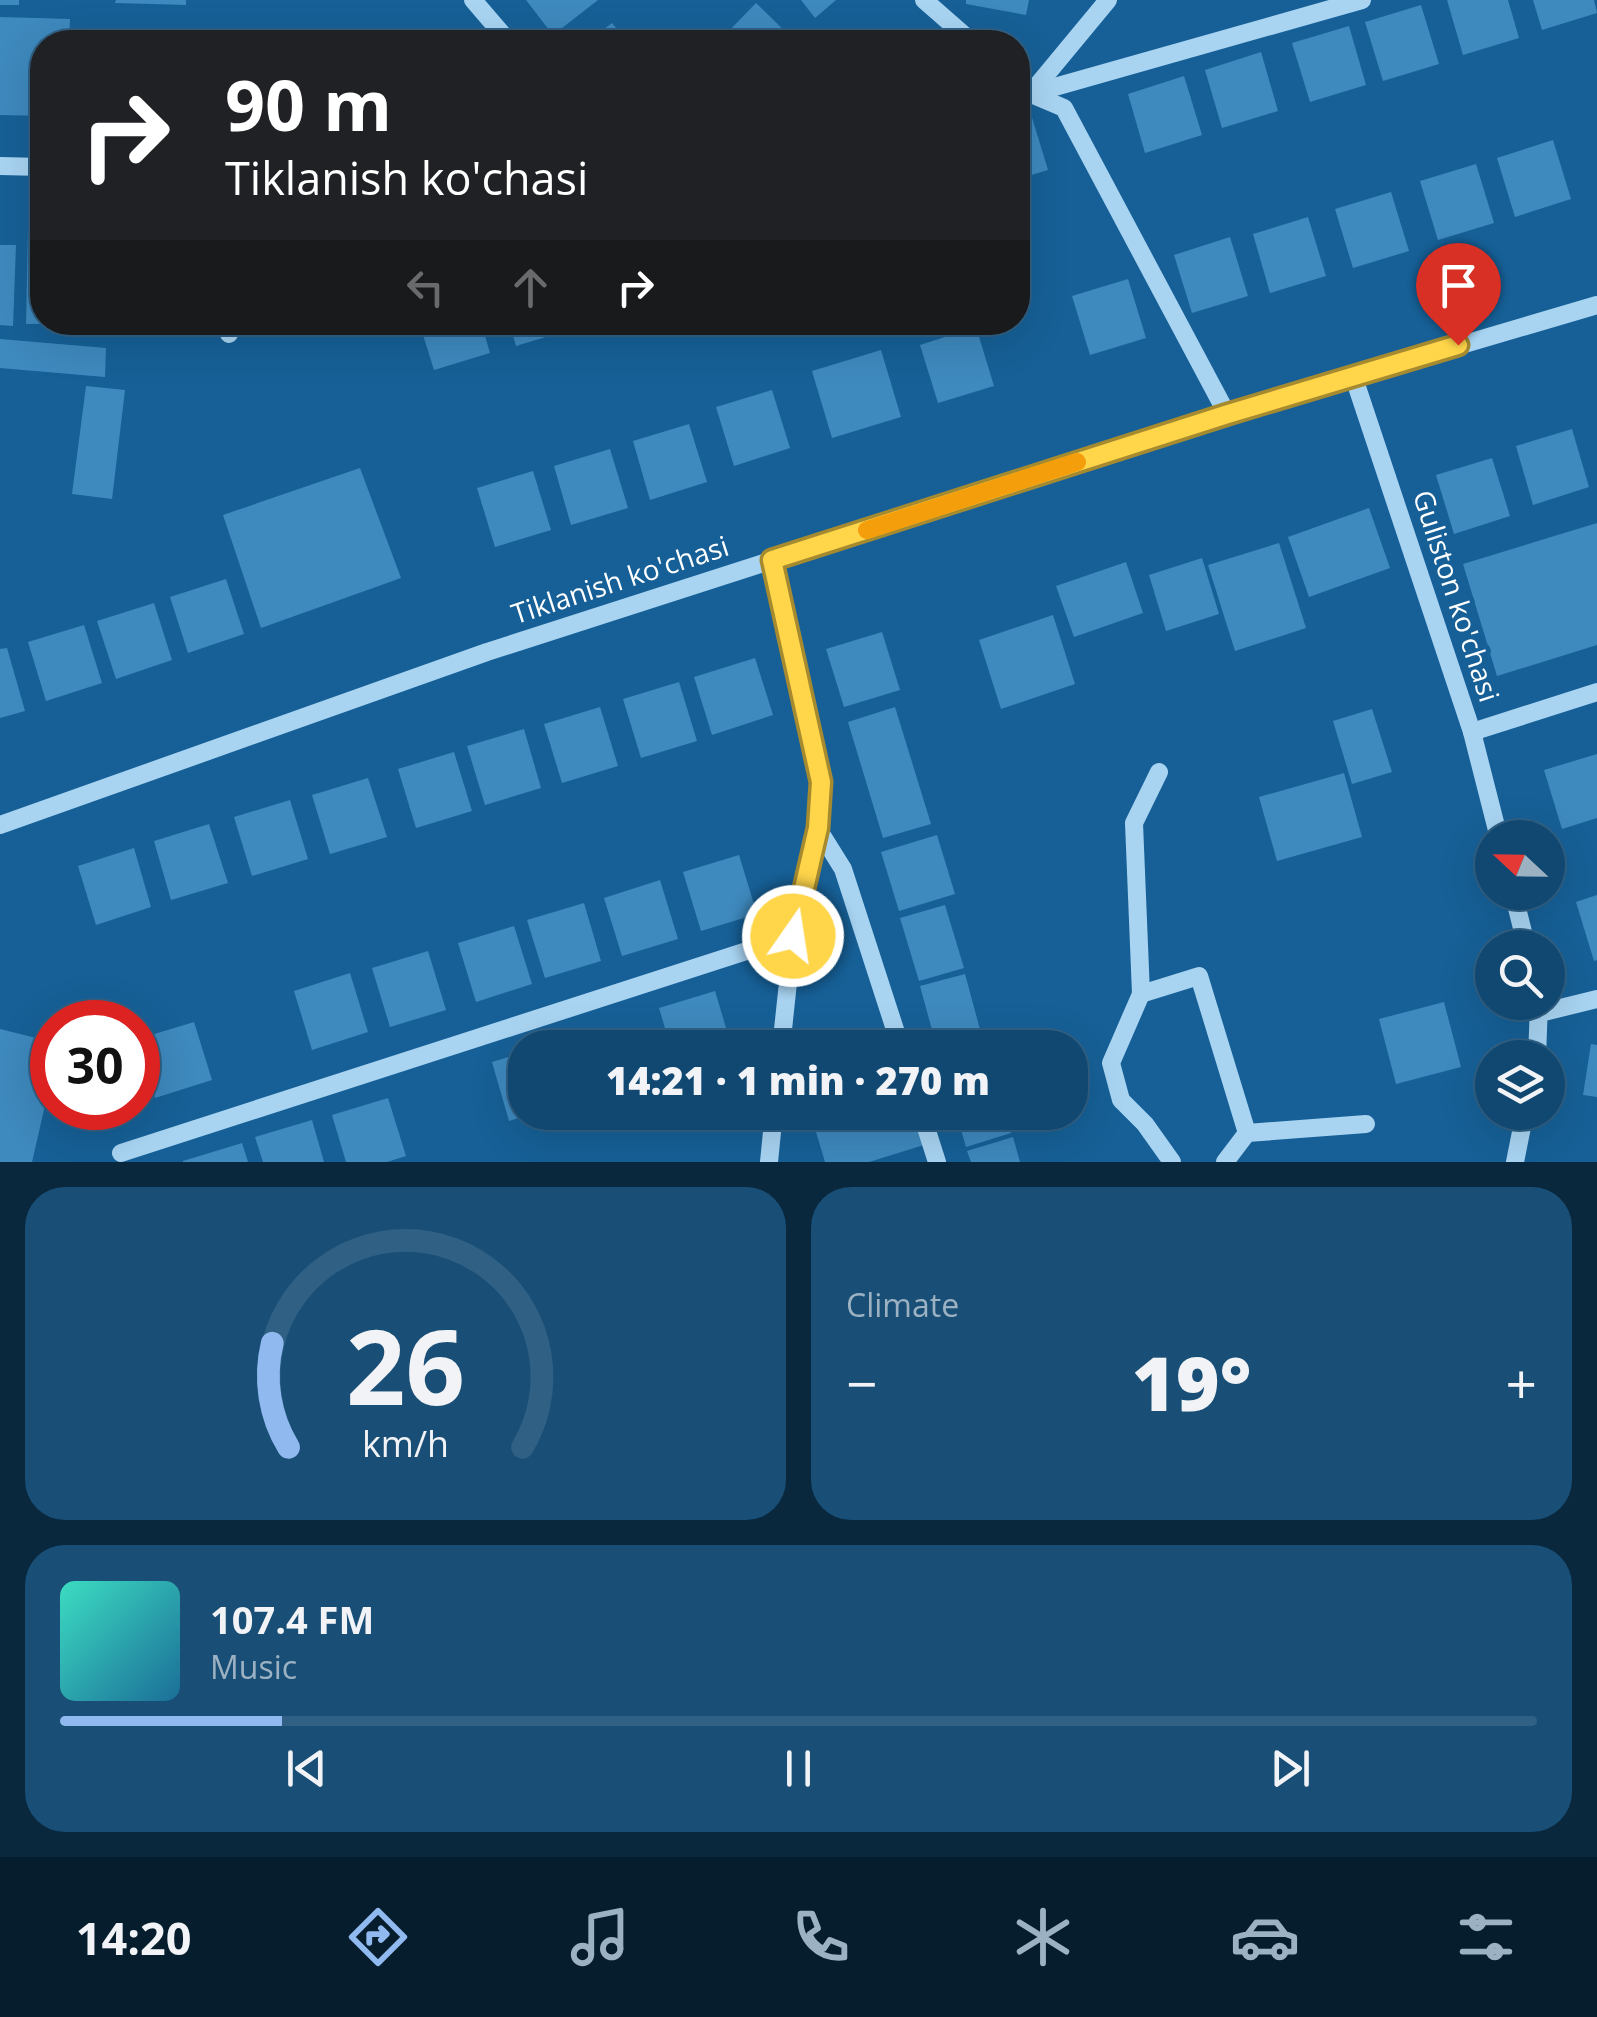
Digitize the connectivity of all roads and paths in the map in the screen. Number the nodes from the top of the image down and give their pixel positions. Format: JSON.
{"nodes":[{"id":1,"x":473,"y":0,"type":"edge"},
{"id":2,"x":924,"y":0,"type":"edge"},
{"id":3,"x":1108,"y":0,"type":"edge"},
{"id":4,"x":1362,"y":0,"type":"edge"},
{"id":5,"x":498,"y":30,"type":"edge"},
{"id":6,"x":958,"y":30,"type":"edge"},
{"id":7,"x":1030,"y":83,"type":"edge"},
{"id":8,"x":1030,"y":89,"type":"edge"},
{"id":9,"x":1030,"y":94,"type":"edge"},
{"id":10,"x":0,"y":166,"type":"edge"},
{"id":11,"x":30,"y":167,"type":"edge"},
{"id":12,"x":1597,"y":305,"type":"edge"},
{"id":13,"x":1353,"y":375,"type":"junction"},
{"id":14,"x":1228,"y":414,"type":"junction"},
{"id":15,"x":772,"y":560,"type":"junction"},
{"id":16,"x":1597,"y":692,"type":"edge"},
{"id":17,"x":1472,"y":732,"type":"junction"},
{"id":18,"x":1159,"y":772,"type":"dead end"},
{"id":19,"x":1494,"y":820,"type":"edge"},
{"id":20,"x":5,"y":824,"type":"edge"},
{"id":21,"x":818,"y":828,"type":"junction"},
{"id":22,"x":793,"y":936,"type":"junction"},
{"id":23,"x":1140,"y":994,"type":"junction"},
{"id":24,"x":1597,"y":1000,"type":"edge"},
{"id":25,"x":1565,"y":1004,"type":"edge"},
{"id":26,"x":783,"y":1030,"type":"edge"},
{"id":27,"x":895,"y":1030,"type":"edge"},
{"id":28,"x":1366,"y":1124,"type":"dead end"},
{"id":29,"x":772,"y":1130,"type":"edge"},
{"id":30,"x":927,"y":1130,"type":"edge"},
{"id":31,"x":1521,"y":1130,"type":"edge"},
{"id":32,"x":1247,"y":1132,"type":"junction"},
{"id":33,"x":121,"y":1153,"type":"dead end"},
{"id":34,"x":769,"y":1162,"type":"edge"},
{"id":35,"x":937,"y":1162,"type":"edge"},
{"id":36,"x":1172,"y":1162,"type":"edge"},
{"id":37,"x":1226,"y":1162,"type":"edge"},
{"id":38,"x":1515,"y":1162,"type":"edge"}],
"edges":[{"from":1,"to":5,"type":"street"},
{"from":2,"to":6,"type":"street"},
{"from":3,"to":7,"type":"street"},
{"from":4,"to":8,"type":"street"},
{"from":9,"to":14,"type":"street"},
{"from":10,"to":11,"type":"street"},
{"from":12,"to":13,"type":"street","name":"Tiklanish ko'chasi"},
{"from":13,"to":14,"type":"street","name":"Tiklanish ko'chasi"},
{"from":13,"to":17,"type":"street","name":"Guliston ko'chasi"},
{"from":14,"to":15,"type":"street","name":"Tiklanish ko'chasi"},
{"from":15,"to":20,"type":"street","name":"Tiklanish ko'chasi"},
{"from":15,"to":21,"type":"street"},
{"from":16,"to":17,"type":"street"},
{"from":17,"to":19,"type":"street","name":"Guliston ko'chasi"},
{"from":18,"to":23,"type":"street"},
{"from":21,"to":22,"type":"street"},
{"from":21,"to":27,"type":"street"},
{"from":22,"to":26,"type":"street"},
{"from":22,"to":33,"type":"street"},
{"from":23,"to":32,"type":"street"},
{"from":23,"to":36,"type":"street"},
{"from":24,"to":25,"type":"street"},
{"from":28,"to":32,"type":"street"},
{"from":29,"to":34,"type":"street"},
{"from":30,"to":35,"type":"street"},
{"from":31,"to":38,"type":"street"},
{"from":32,"to":37,"type":"street"}]}
